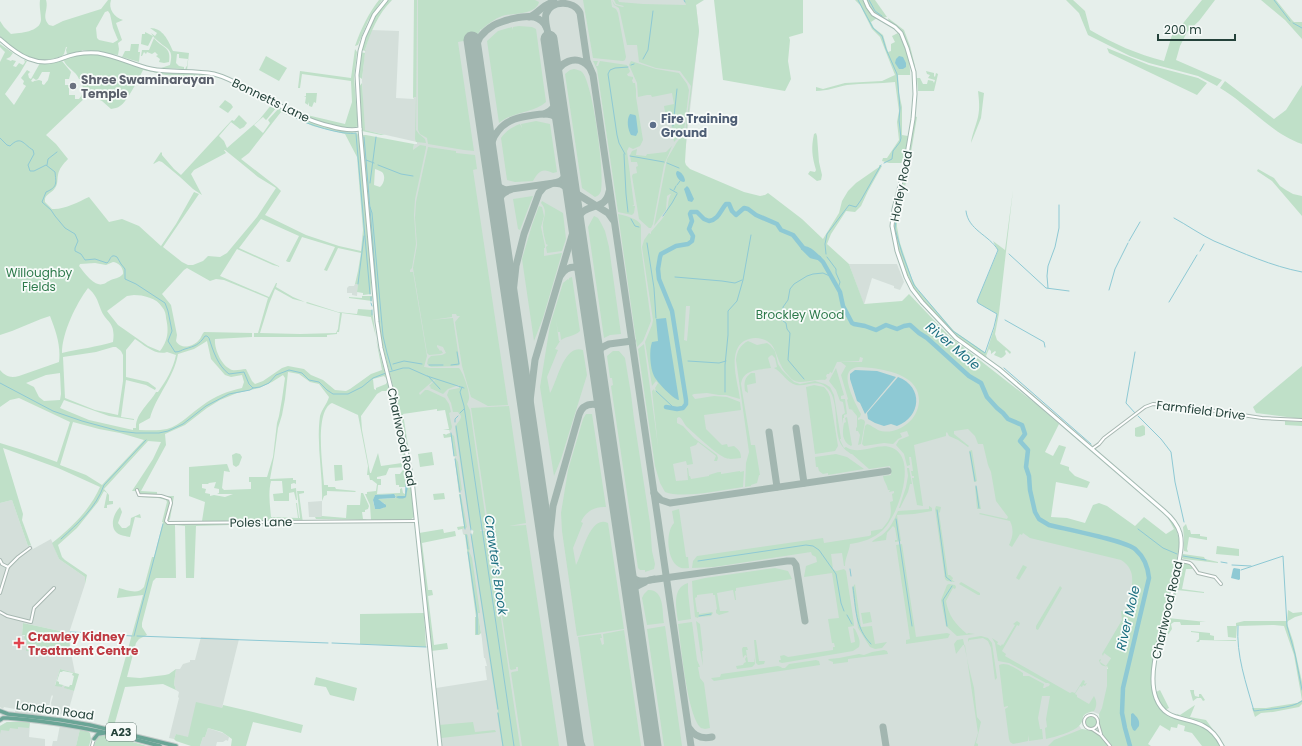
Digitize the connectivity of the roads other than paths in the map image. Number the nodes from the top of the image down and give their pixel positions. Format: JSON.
{"nodes":[{"id":1,"x":386,"y":0,"type":"edge"},
{"id":2,"x":865,"y":0,"type":"edge"},
{"id":3,"x":0,"y":39,"type":"edge"},
{"id":4,"x":360,"y":129,"type":"junction"},
{"id":5,"x":1302,"y":420,"type":"edge"},
{"id":6,"x":1091,"y":449,"type":"junction"},
{"id":7,"x":1111,"y":466,"type":"joint"},
{"id":8,"x":137,"y":490,"type":"dead end"},
{"id":9,"x":416,"y":521,"type":"junction"},
{"id":10,"x":29,"y":549,"type":"dead end"},
{"id":11,"x":0,"y":560,"type":"edge"},
{"id":12,"x":1179,"y":561,"type":"junction"},
{"id":13,"x":8,"y":567,"type":"junction"},
{"id":14,"x":1221,"y":584,"type":"dead end"},
{"id":15,"x":54,"y":588,"type":"dead end"},
{"id":16,"x":0,"y":593,"type":"edge"},
{"id":17,"x":0,"y":612,"type":"edge"},
{"id":18,"x":31,"y":622,"type":"junction"},
{"id":19,"x":35,"y":623,"type":"dead end"},
{"id":20,"x":0,"y":711,"type":"edge"},
{"id":21,"x":0,"y":720,"type":"edge"},
{"id":22,"x":1098,"y":722,"type":"junction"},
{"id":23,"x":89,"y":728,"type":"junction"},
{"id":24,"x":1090,"y":729,"type":"junction"},
{"id":25,"x":113,"y":734,"type":"junction"},
{"id":26,"x":1101,"y":735,"type":"junction"},
{"id":27,"x":94,"y":739,"type":"junction"},
{"id":28,"x":92,"y":746,"type":"edge"},
{"id":29,"x":160,"y":746,"type":"edge"},
{"id":30,"x":176,"y":746,"type":"edge"},
{"id":31,"x":440,"y":746,"type":"edge"},
{"id":32,"x":1110,"y":746,"type":"edge"},
{"id":33,"x":1222,"y":746,"type":"edge"}],
"edges":[{"from":1,"to":4,"type":"street","name":"Charlwood Road"},
{"from":2,"to":6,"type":"street","name":"Horley Road"},
{"from":3,"to":4,"type":"street","name":"Bonnetts Lane"},
{"from":4,"to":9,"type":"street","name":"Charlwood Road"},
{"from":5,"to":6,"type":"street","name":"Farmfield Drive"},
{"from":6,"to":7,"type":"street","name":"Horley Road"},
{"from":7,"to":12,"type":"street","name":"Charlwood Road"},
{"from":8,"to":9,"type":"street","name":"Poles Lane"},
{"from":9,"to":31,"type":"street","name":"Charlwood Road"},
{"from":10,"to":13,"type":"street"},
{"from":11,"to":13,"type":"street"},
{"from":12,"to":14,"type":"street"},
{"from":12,"to":33,"type":"street","name":"Charlwood Road"},
{"from":13,"to":16,"type":"street"},
{"from":15,"to":18,"type":"street"},
{"from":17,"to":18,"type":"street"},
{"from":18,"to":19,"type":"street"},
{"from":20,"to":30,"type":"main road","name":"London Road","number":"A23"},
{"from":21,"to":23,"type":"main road","name":"London Road","number":"A23"},
{"from":22,"to":24,"type":"street"},
{"from":22,"to":24,"type":"street"},
{"from":22,"to":26,"type":"street"},
{"from":23,"to":25,"type":"main road","name":"London Road","number":"A23"},
{"from":23,"to":27,"type":"main road"},
{"from":24,"to":26,"type":"street"},
{"from":25,"to":27,"type":"main road"},
{"from":25,"to":29,"type":"main road","name":"London Road","number":"A23"},
{"from":26,"to":32,"type":"street"},
{"from":27,"to":28,"type":"street"}]}
